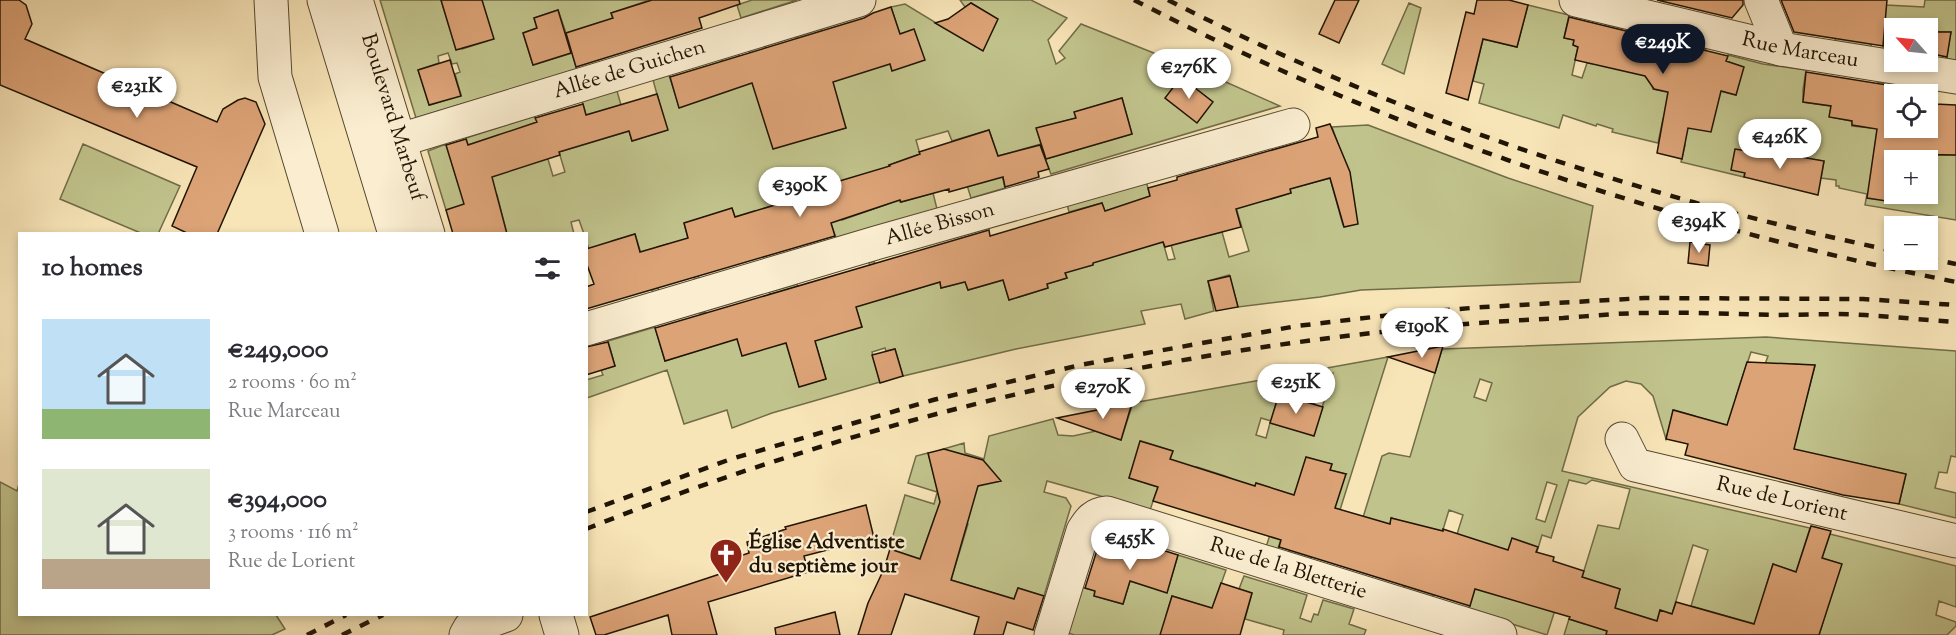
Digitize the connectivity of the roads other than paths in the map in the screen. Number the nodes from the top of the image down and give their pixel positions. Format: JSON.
{"nodes":[{"id":1,"x":271,"y":0,"type":"edge"},
{"id":2,"x":324,"y":0,"type":"edge"},
{"id":3,"x":356,"y":0,"type":"edge"},
{"id":4,"x":859,"y":0,"type":"edge"},
{"id":5,"x":1576,"y":0,"type":"edge"},
{"id":6,"x":1761,"y":0,"type":"edge"},
{"id":7,"x":1781,"y":49,"type":"junction"},
{"id":8,"x":1956,"y":77,"type":"edge"},
{"id":9,"x":1293,"y":124,"type":"dead end"},
{"id":10,"x":399,"y":140,"type":"junction"},
{"id":11,"x":321,"y":232,"type":"edge"},
{"id":12,"x":394,"y":232,"type":"edge"},
{"id":13,"x":427,"y":232,"type":"edge"},
{"id":14,"x":588,"y":328,"type":"edge"},
{"id":15,"x":1622,"y":440,"type":"dead end"},
{"id":16,"x":1956,"y":541,"type":"edge"},
{"id":17,"x":504,"y":616,"type":"edge"},
{"id":18,"x":514,"y":616,"type":"edge"},
{"id":19,"x":555,"y":616,"type":"edge"},
{"id":20,"x":468,"y":632,"type":"edge"},
{"id":21,"x":520,"y":635,"type":"edge"},
{"id":22,"x":562,"y":635,"type":"edge"},
{"id":23,"x":1051,"y":635,"type":"edge"},
{"id":24,"x":1500,"y":635,"type":"edge"}],
"edges":[{"from":1,"to":11,"type":"street"},
{"from":2,"to":12,"type":"street","name":"Boulevard Marbeuf"},
{"from":3,"to":10,"type":"street","name":"Boulevard Marbeuf"},
{"from":4,"to":10,"type":"street","name":"Allée de Guichen"},
{"from":5,"to":7,"type":"street","name":"Rue Marceau"},
{"from":6,"to":7,"type":"street"},
{"from":7,"to":8,"type":"street","name":"Rue Marceau"},
{"from":9,"to":14,"type":"street","name":"Allée Bisson"},
{"from":10,"to":13,"type":"street","name":"Boulevard Marbeuf"},
{"from":15,"to":16,"type":"street","name":"Rue de Lorient"},
{"from":17,"to":20,"type":"street"},
{"from":18,"to":21,"type":"street"},
{"from":19,"to":22,"type":"street"},
{"from":23,"to":24,"type":"street","name":"Rue de la Bletterie"}]}
